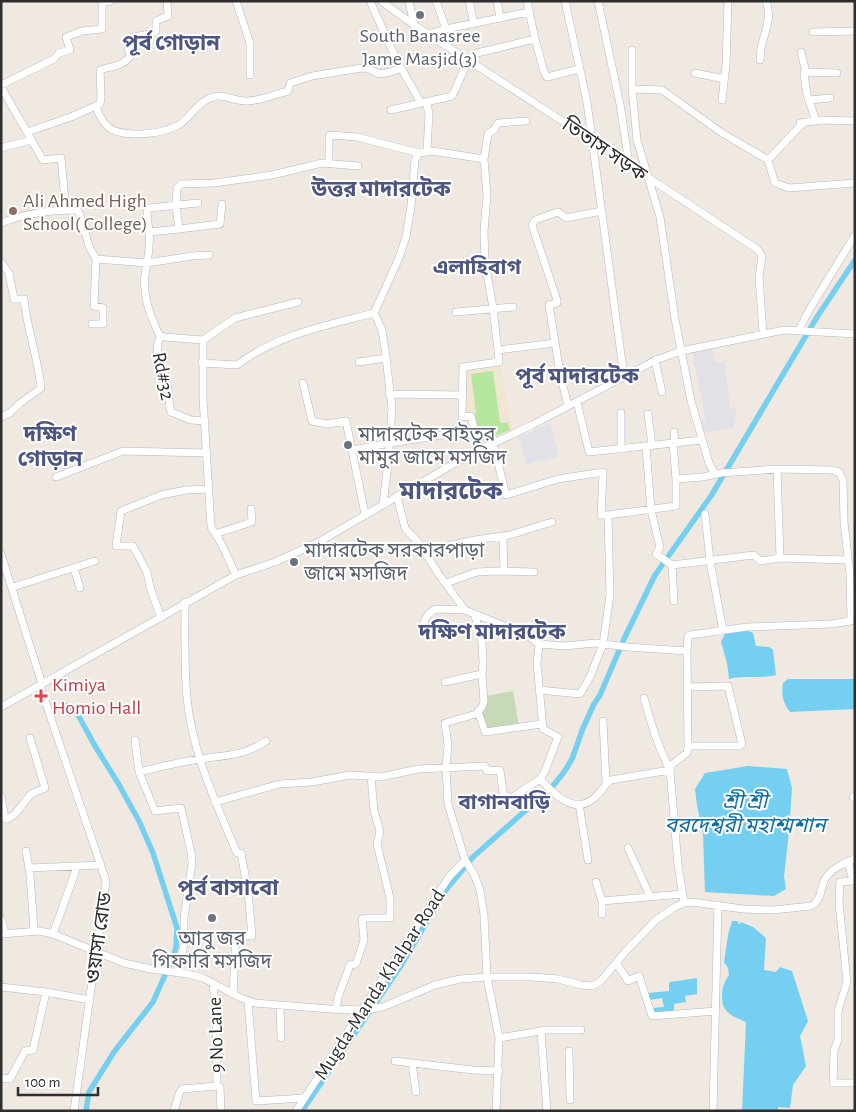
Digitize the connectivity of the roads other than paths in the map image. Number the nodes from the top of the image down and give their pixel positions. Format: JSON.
{"nodes":[{"id":1,"x":110,"y":1,"type":"edge"},
{"id":2,"x":167,"y":1,"type":"edge"},
{"id":3,"x":236,"y":1,"type":"edge"},
{"id":4,"x":370,"y":1,"type":"edge"},
{"id":5,"x":381,"y":1,"type":"edge"},
{"id":6,"x":409,"y":1,"type":"edge"},
{"id":7,"x":436,"y":1,"type":"edge"},
{"id":8,"x":469,"y":1,"type":"edge"},
{"id":9,"x":497,"y":1,"type":"edge"},
{"id":10,"x":527,"y":1,"type":"edge"},
{"id":11,"x":565,"y":1,"type":"edge"},
{"id":12,"x":598,"y":1,"type":"edge"},
{"id":13,"x":728,"y":1,"type":"edge"},
{"id":14,"x":766,"y":1,"type":"edge"},
{"id":15,"x":529,"y":12,"type":"junction"},
{"id":16,"x":500,"y":18,"type":"junction"},
{"id":17,"x":474,"y":24,"type":"junction"},
{"id":18,"x":414,"y":25,"type":"junction"},
{"id":19,"x":446,"y":29,"type":"junction"},
{"id":20,"x":855,"y":31,"type":"edge"},
{"id":21,"x":812,"y":32,"type":"dead end"},
{"id":22,"x":428,"y":34,"type":"junction"},
{"id":23,"x":535,"y":39,"type":"junction"},
{"id":24,"x":632,"y":50,"type":"dead end"},
{"id":25,"x":801,"y":52,"type":"dead end"},
{"id":26,"x":469,"y":59,"type":"junction"},
{"id":27,"x":760,"y":60,"type":"dead end"},
{"id":28,"x":401,"y":68,"type":"junction"},
{"id":29,"x":579,"y":69,"type":"junction"},
{"id":30,"x":806,"y":72,"type":"junction"},
{"id":31,"x":695,"y":73,"type":"dead end"},
{"id":32,"x":837,"y":73,"type":"dead end"},
{"id":33,"x":250,"y":75,"type":"dead end"},
{"id":34,"x":724,"y":79,"type":"junction"},
{"id":35,"x":1,"y":86,"type":"edge"},
{"id":36,"x":632,"y":89,"type":"junction"},
{"id":37,"x":830,"y":98,"type":"dead end"},
{"id":38,"x":722,"y":100,"type":"dead end"},
{"id":39,"x":809,"y":100,"type":"junction"},
{"id":40,"x":424,"y":102,"type":"junction"},
{"id":41,"x":98,"y":104,"type":"junction"},
{"id":42,"x":391,"y":110,"type":"dead end"},
{"id":43,"x":526,"y":121,"type":"dead end"},
{"id":44,"x":816,"y":121,"type":"junction"},
{"id":45,"x":855,"y":121,"type":"edge"},
{"id":46,"x":27,"y":132,"type":"junction"},
{"id":47,"x":31,"y":140,"type":"junction"},
{"id":48,"x":593,"y":141,"type":"junction"},
{"id":49,"x":1,"y":148,"type":"edge"},
{"id":50,"x":423,"y":152,"type":"junction"},
{"id":51,"x":484,"y":159,"type":"junction"},
{"id":52,"x":768,"y":160,"type":"junction"},
{"id":53,"x":328,"y":163,"type":"junction"},
{"id":54,"x":629,"y":164,"type":"junction"},
{"id":55,"x":358,"y":166,"type":"dead end"},
{"id":56,"x":649,"y":178,"type":"junction"},
{"id":57,"x":855,"y":183,"type":"edge"},
{"id":58,"x":198,"y":203,"type":"dead end"},
{"id":59,"x":222,"y":204,"type":"dead end"},
{"id":60,"x":176,"y":205,"type":"junction"},
{"id":61,"x":66,"y":210,"type":"junction"},
{"id":62,"x":602,"y":211,"type":"junction"},
{"id":63,"x":1,"y":222,"type":"edge"},
{"id":64,"x":179,"y":229,"type":"junction"},
{"id":65,"x":150,"y":232,"type":"junction"},
{"id":66,"x":855,"y":235,"type":"edge"},
{"id":67,"x":209,"y":255,"type":"dead end"},
{"id":68,"x":96,"y":259,"type":"junction"},
{"id":69,"x":1,"y":262,"type":"edge"},
{"id":70,"x":147,"y":263,"type":"junction"},
{"id":71,"x":298,"y":302,"type":"dead end"},
{"id":72,"x":513,"y":307,"type":"dead end"},
{"id":73,"x":493,"y":308,"type":"junction"},
{"id":74,"x":456,"y":312,"type":"dead end"},
{"id":75,"x":374,"y":313,"type":"junction"},
{"id":76,"x":92,"y":324,"type":"dead end"},
{"id":77,"x":801,"y":331,"type":"junction"},
{"id":78,"x":763,"y":334,"type":"junction"},
{"id":79,"x":855,"y":334,"type":"edge"},
{"id":80,"x":161,"y":336,"type":"junction"},
{"id":81,"x":203,"y":340,"type":"junction"},
{"id":82,"x":555,"y":343,"type":"junction"},
{"id":83,"x":498,"y":350,"type":"junction"},
{"id":84,"x":681,"y":351,"type":"junction"},
{"id":85,"x":386,"y":358,"type":"junction"},
{"id":86,"x":655,"y":360,"type":"junction"},
{"id":87,"x":359,"y":362,"type":"dead end"},
{"id":88,"x":202,"y":363,"type":"junction"},
{"id":89,"x":624,"y":378,"type":"junction"},
{"id":90,"x":303,"y":383,"type":"dead end"},
{"id":91,"x":662,"y":392,"type":"dead end"},
{"id":92,"x":389,"y":394,"type":"junction"},
{"id":93,"x":462,"y":394,"type":"junction"},
{"id":94,"x":577,"y":402,"type":"junction"},
{"id":95,"x":568,"y":406,"type":"junction"},
{"id":96,"x":621,"y":413,"type":"dead end"},
{"id":97,"x":648,"y":414,"type":"dead end"},
{"id":98,"x":1,"y":417,"type":"edge"},
{"id":99,"x":204,"y":421,"type":"junction"},
{"id":100,"x":475,"y":430,"type":"junction"},
{"id":101,"x":674,"y":432,"type":"dead end"},
{"id":102,"x":702,"y":440,"type":"junction"},
{"id":103,"x":390,"y":443,"type":"junction"},
{"id":104,"x":493,"y":443,"type":"junction"},
{"id":105,"x":674,"y":443,"type":"junction"},
{"id":106,"x":649,"y":446,"type":"junction"},
{"id":107,"x":621,"y":449,"type":"junction"},
{"id":108,"x":353,"y":450,"type":"junction"},
{"id":109,"x":480,"y":450,"type":"junction"},
{"id":110,"x":207,"y":453,"type":"junction"},
{"id":111,"x":776,"y":469,"type":"junction"},
{"id":112,"x":718,"y":473,"type":"junction"},
{"id":113,"x":56,"y":477,"type":"dead end"},
{"id":114,"x":676,"y":479,"type":"junction"},
{"id":115,"x":209,"y":489,"type":"junction"},
{"id":116,"x":396,"y":496,"type":"junction"},
{"id":117,"x":383,"y":504,"type":"junction"},
{"id":118,"x":252,"y":510,"type":"dead end"},
{"id":119,"x":651,"y":510,"type":"junction"},
{"id":120,"x":365,"y":514,"type":"junction"},
{"id":121,"x":705,"y":514,"type":"dead end"},
{"id":122,"x":608,"y":515,"type":"junction"},
{"id":123,"x":552,"y":522,"type":"dead end"},
{"id":124,"x":215,"y":534,"type":"junction"},
{"id":125,"x":503,"y":536,"type":"junction"},
{"id":126,"x":423,"y":551,"type":"junction"},
{"id":127,"x":1,"y":554,"type":"edge"},
{"id":128,"x":780,"y":558,"type":"junction"},
{"id":129,"x":848,"y":560,"type":"junction"},
{"id":130,"x":95,"y":561,"type":"dead end"},
{"id":131,"x":668,"y":561,"type":"junction"},
{"id":132,"x":710,"y":561,"type":"junction"},
{"id":133,"x":74,"y":568,"type":"junction"},
{"id":134,"x":504,"y":571,"type":"junction"},
{"id":135,"x":534,"y":572,"type":"dead end"},
{"id":136,"x":236,"y":575,"type":"junction"},
{"id":137,"x":446,"y":584,"type":"junction"},
{"id":138,"x":12,"y":587,"type":"junction"},
{"id":139,"x":80,"y":588,"type":"dead end"},
{"id":140,"x":674,"y":601,"type":"dead end"},
{"id":141,"x":185,"y":602,"type":"junction"},
{"id":142,"x":465,"y":610,"type":"junction"},
{"id":143,"x":475,"y":616,"type":"junction"},
{"id":144,"x":161,"y":618,"type":"junction"},
{"id":145,"x":422,"y":628,"type":"dead end"},
{"id":146,"x":723,"y":631,"type":"junction"},
{"id":147,"x":539,"y":644,"type":"junction"},
{"id":148,"x":603,"y":644,"type":"junction"},
{"id":149,"x":687,"y":651,"type":"junction"},
{"id":150,"x":482,"y":674,"type":"junction"},
{"id":151,"x":445,"y":682,"type":"dead end"},
{"id":152,"x":41,"y":685,"type":"junction"},
{"id":153,"x":688,"y":687,"type":"junction"},
{"id":154,"x":539,"y":690,"type":"junction"},
{"id":155,"x":644,"y":698,"type":"dead end"},
{"id":156,"x":1,"y":706,"type":"edge"},
{"id":157,"x":478,"y":711,"type":"junction"},
{"id":158,"x":603,"y":721,"type":"dead end"},
{"id":159,"x":542,"y":724,"type":"junction"},
{"id":160,"x":30,"y":738,"type":"dead end"},
{"id":161,"x":135,"y":740,"type":"dead end"},
{"id":162,"x":266,"y":741,"type":"dead end"},
{"id":163,"x":688,"y":746,"type":"junction"},
{"id":164,"x":200,"y":759,"type":"junction"},
{"id":165,"x":446,"y":767,"type":"junction"},
{"id":166,"x":670,"y":770,"type":"junction"},
{"id":167,"x":139,"y":772,"type":"junction"},
{"id":168,"x":371,"y":776,"type":"junction"},
{"id":169,"x":540,"y":779,"type":"junction"},
{"id":170,"x":606,"y":783,"type":"junction"},
{"id":171,"x":1,"y":797,"type":"edge"},
{"id":172,"x":215,"y":802,"type":"junction"},
{"id":173,"x":579,"y":804,"type":"junction"},
{"id":174,"x":628,"y":848,"type":"dead end"},
{"id":175,"x":26,"y":851,"type":"dead end"},
{"id":176,"x":588,"y":860,"type":"dead end"},
{"id":177,"x":852,"y":860,"type":"edge"},
{"id":178,"x":467,"y":864,"type":"junction"},
{"id":179,"x":101,"y":866,"type":"junction"},
{"id":180,"x":77,"y":867,"type":"junction"},
{"id":181,"x":29,"y":868,"type":"junction"},
{"id":182,"x":596,"y":882,"type":"dead end"},
{"id":183,"x":683,"y":894,"type":"junction"},
{"id":184,"x":650,"y":896,"type":"junction"},
{"id":185,"x":602,"y":901,"type":"junction"},
{"id":186,"x":684,"y":904,"type":"junction"},
{"id":187,"x":718,"y":905,"type":"junction"},
{"id":188,"x":602,"y":914,"type":"dead end"},
{"id":189,"x":1,"y":919,"type":"edge"},
{"id":190,"x":34,"y":931,"type":"junction"},
{"id":191,"x":3,"y":934,"type":"edge"},
{"id":192,"x":53,"y":934,"type":"junction"},
{"id":193,"x":96,"y":952,"type":"junction"},
{"id":194,"x":617,"y":964,"type":"junction"},
{"id":195,"x":174,"y":973,"type":"junction"},
{"id":196,"x":487,"y":977,"type":"junction"},
{"id":197,"x":213,"y":983,"type":"junction"},
{"id":198,"x":1,"y":987,"type":"edge"},
{"id":199,"x":46,"y":992,"type":"junction"},
{"id":200,"x":233,"y":994,"type":"junction"},
{"id":201,"x":90,"y":1000,"type":"junction"},
{"id":202,"x":248,"y":1001,"type":"junction"},
{"id":203,"x":280,"y":1006,"type":"junction"},
{"id":204,"x":336,"y":1010,"type":"junction"},
{"id":205,"x":365,"y":1010,"type":"junction"},
{"id":206,"x":716,"y":1011,"type":"junction"},
{"id":207,"x":581,"y":1030,"type":"dead end"},
{"id":208,"x":541,"y":1032,"type":"junction"},
{"id":209,"x":281,"y":1038,"type":"dead end"},
{"id":210,"x":498,"y":1038,"type":"junction"},
{"id":211,"x":569,"y":1051,"type":"dead end"},
{"id":212,"x":395,"y":1060,"type":"dead end"},
{"id":213,"x":412,"y":1063,"type":"junction"},
{"id":214,"x":499,"y":1071,"type":"junction"},
{"id":215,"x":1,"y":1078,"type":"edge"},
{"id":216,"x":855,"y":1083,"type":"edge"},
{"id":217,"x":217,"y":1086,"type":"junction"},
{"id":218,"x":416,"y":1092,"type":"dead end"},
{"id":219,"x":304,"y":1098,"type":"junction"},
{"id":220,"x":570,"y":1100,"type":"dead end"},
{"id":221,"x":74,"y":1111,"type":"edge"},
{"id":222,"x":174,"y":1111,"type":"edge"},
{"id":223,"x":220,"y":1111,"type":"edge"},
{"id":224,"x":296,"y":1111,"type":"edge"},
{"id":225,"x":496,"y":1111,"type":"edge"},
{"id":226,"x":547,"y":1111,"type":"edge"},
{"id":227,"x":713,"y":1111,"type":"edge"}],
"edges":[{"from":1,"to":35,"type":"street"},
{"from":2,"to":41,"type":"street"},
{"from":3,"to":33,"type":"street"},
{"from":4,"to":28,"type":"street"},
{"from":5,"to":18,"type":"street","name":"তিতাস সড়ক"},
{"from":6,"to":18,"type":"street"},
{"from":7,"to":19,"type":"street"},
{"from":8,"to":17,"type":"street"},
{"from":9,"to":16,"type":"street"},
{"from":10,"to":15,"type":"street"},
{"from":11,"to":29,"type":"street"},
{"from":12,"to":54,"type":"street"},
{"from":13,"to":34,"type":"street"},
{"from":14,"to":27,"type":"street"},
{"from":15,"to":16,"type":"street"},
{"from":15,"to":23,"type":"street"},
{"from":16,"to":17,"type":"street"},
{"from":17,"to":19,"type":"street"},
{"from":18,"to":22,"type":"street","name":"তিতাস সড়ক"},
{"from":19,"to":22,"type":"street"},
{"from":20,"to":21,"type":"street"},
{"from":22,"to":26,"type":"street","name":"তিতাস সড়ক"},
{"from":23,"to":26,"type":"street"},
{"from":23,"to":29,"type":"street"},
{"from":24,"to":36,"type":"street"},
{"from":25,"to":30,"type":"street"},
{"from":26,"to":40,"type":"street"},
{"from":26,"to":48,"type":"street","name":"তিতাস সড়ক"},
{"from":28,"to":40,"type":"street"},
{"from":28,"to":41,"type":"street"},
{"from":29,"to":48,"type":"street"},
{"from":30,"to":32,"type":"street"},
{"from":30,"to":39,"type":"street"},
{"from":31,"to":34,"type":"street"},
{"from":34,"to":38,"type":"street"},
{"from":35,"to":46,"type":"street"},
{"from":36,"to":52,"type":"street"},
{"from":36,"to":56,"type":"street"},
{"from":37,"to":39,"type":"street"},
{"from":39,"to":44,"type":"street"},
{"from":40,"to":42,"type":"street"},
{"from":40,"to":50,"type":"street"},
{"from":41,"to":46,"type":"street"},
{"from":43,"to":51,"type":"street"},
{"from":44,"to":45,"type":"street"},
{"from":44,"to":52,"type":"street"},
{"from":46,"to":47,"type":"street"},
{"from":47,"to":49,"type":"street"},
{"from":47,"to":61,"type":"street"},
{"from":48,"to":54,"type":"street","name":"তিতাস সড়ক"},
{"from":48,"to":62,"type":"street"},
{"from":50,"to":51,"type":"street"},
{"from":50,"to":53,"type":"street"},
{"from":50,"to":75,"type":"street"},
{"from":51,"to":73,"type":"street"},
{"from":52,"to":57,"type":"street"},
{"from":53,"to":55,"type":"street"},
{"from":53,"to":60,"type":"street"},
{"from":54,"to":56,"type":"street","name":"তিতাস সড়ক"},
{"from":56,"to":78,"type":"street","name":"তিতাস সড়ক"},
{"from":56,"to":84,"type":"street"},
{"from":58,"to":60,"type":"street"},
{"from":59,"to":64,"type":"street"},
{"from":60,"to":64,"type":"street"},
{"from":60,"to":65,"type":"street"},
{"from":61,"to":63,"type":"street"},
{"from":61,"to":68,"type":"street"},
{"from":62,"to":82,"type":"street"},
{"from":62,"to":89,"type":"street"},
{"from":64,"to":65,"type":"street"},
{"from":65,"to":70,"type":"street"},
{"from":66,"to":77,"type":"street"},
{"from":67,"to":70,"type":"street"},
{"from":68,"to":70,"type":"street"},
{"from":68,"to":76,"type":"street"},
{"from":69,"to":98,"type":"street"},
{"from":70,"to":80,"type":"street"},
{"from":71,"to":81,"type":"street"},
{"from":72,"to":73,"type":"street"},
{"from":73,"to":74,"type":"street"},
{"from":73,"to":83,"type":"street"},
{"from":75,"to":85,"type":"street"},
{"from":75,"to":88,"type":"street"},
{"from":77,"to":78,"type":"street"},
{"from":77,"to":79,"type":"street"},
{"from":78,"to":84,"type":"street"},
{"from":80,"to":81,"type":"street"},
{"from":80,"to":99,"type":"street","name":"Rd#32"},
{"from":81,"to":88,"type":"street"},
{"from":82,"to":83,"type":"street"},
{"from":82,"to":95,"type":"street"},
{"from":83,"to":93,"type":"street"},
{"from":84,"to":86,"type":"street"},
{"from":84,"to":102,"type":"street"},
{"from":85,"to":87,"type":"street"},
{"from":85,"to":92,"type":"street"},
{"from":86,"to":89,"type":"street"},
{"from":86,"to":91,"type":"street"},
{"from":88,"to":99,"type":"street"},
{"from":89,"to":94,"type":"street"},
{"from":90,"to":108,"type":"street"},
{"from":92,"to":93,"type":"street"},
{"from":92,"to":103,"type":"street"},
{"from":93,"to":100,"type":"street"},
{"from":94,"to":95,"type":"street"},
{"from":94,"to":107,"type":"street"},
{"from":95,"to":104,"type":"street"},
{"from":96,"to":107,"type":"street"},
{"from":97,"to":106,"type":"street"},
{"from":99,"to":110,"type":"street"},
{"from":100,"to":103,"type":"street"},
{"from":100,"to":109,"type":"street"},
{"from":101,"to":105,"type":"street"},
{"from":102,"to":105,"type":"street"},
{"from":102,"to":112,"type":"street"},
{"from":103,"to":108,"type":"street"},
{"from":103,"to":117,"type":"street"},
{"from":104,"to":109,"type":"street"},
{"from":104,"to":122,"type":"street"},
{"from":105,"to":106,"type":"street"},
{"from":105,"to":114,"type":"street"},
{"from":106,"to":107,"type":"street"},
{"from":106,"to":119,"type":"street"},
{"from":108,"to":120,"type":"street"},
{"from":109,"to":116,"type":"street"},
{"from":110,"to":113,"type":"street"},
{"from":110,"to":115,"type":"street"},
{"from":111,"to":112,"type":"street"},
{"from":111,"to":128,"type":"street"},
{"from":111,"to":129,"type":"street"},
{"from":112,"to":114,"type":"street"},
{"from":114,"to":119,"type":"street"},
{"from":115,"to":124,"type":"street"},
{"from":115,"to":144,"type":"street"},
{"from":116,"to":117,"type":"street"},
{"from":116,"to":126,"type":"street"},
{"from":117,"to":120,"type":"street"},
{"from":118,"to":124,"type":"street"},
{"from":119,"to":122,"type":"street"},
{"from":119,"to":131,"type":"street"},
{"from":120,"to":136,"type":"street"},
{"from":121,"to":132,"type":"street"},
{"from":122,"to":148,"type":"street"},
{"from":123,"to":125,"type":"street"},
{"from":124,"to":136,"type":"street"},
{"from":125,"to":126,"type":"street"},
{"from":125,"to":134,"type":"street"},
{"from":126,"to":137,"type":"street"},
{"from":127,"to":138,"type":"street","name":"ওয়াসা রোড"},
{"from":128,"to":129,"type":"street"},
{"from":128,"to":132,"type":"street"},
{"from":129,"to":146,"type":"street"},
{"from":130,"to":133,"type":"street"},
{"from":131,"to":132,"type":"street"},
{"from":131,"to":140,"type":"street"},
{"from":132,"to":146,"type":"street"},
{"from":133,"to":138,"type":"street"},
{"from":133,"to":139,"type":"street"},
{"from":134,"to":135,"type":"street"},
{"from":134,"to":137,"type":"street"},
{"from":136,"to":141,"type":"street"},
{"from":137,"to":142,"type":"street"},
{"from":138,"to":152,"type":"street","name":"ওয়াসা রোড"},
{"from":141,"to":144,"type":"street"},
{"from":141,"to":164,"type":"street"},
{"from":142,"to":143,"type":"street"},
{"from":142,"to":145,"type":"street"},
{"from":143,"to":147,"type":"street"},
{"from":143,"to":150,"type":"street"},
{"from":144,"to":152,"type":"street"},
{"from":146,"to":149,"type":"street"},
{"from":147,"to":148,"type":"street"},
{"from":147,"to":154,"type":"street"},
{"from":148,"to":149,"type":"street"},
{"from":148,"to":154,"type":"street"},
{"from":149,"to":153,"type":"street"},
{"from":150,"to":151,"type":"street"},
{"from":150,"to":157,"type":"street"},
{"from":152,"to":156,"type":"street"},
{"from":152,"to":179,"type":"street","name":"ওয়াসা রোড"},
{"from":153,"to":163,"type":"street"},
{"from":153,"to":163,"type":"street"},
{"from":154,"to":159,"type":"street"},
{"from":155,"to":166,"type":"street"},
{"from":157,"to":159,"type":"street"},
{"from":157,"to":165,"type":"street"},
{"from":158,"to":170,"type":"street"},
{"from":159,"to":169,"type":"street"},
{"from":160,"to":171,"type":"street"},
{"from":161,"to":167,"type":"street"},
{"from":162,"to":164,"type":"street"},
{"from":163,"to":166,"type":"street"},
{"from":164,"to":167,"type":"street"},
{"from":164,"to":172,"type":"street"},
{"from":165,"to":168,"type":"street"},
{"from":165,"to":169,"type":"street"},
{"from":165,"to":178,"type":"street"},
{"from":166,"to":170,"type":"street"},
{"from":166,"to":183,"type":"street"},
{"from":167,"to":195,"type":"street"},
{"from":168,"to":172,"type":"street"},
{"from":168,"to":204,"type":"street"},
{"from":169,"to":173,"type":"street"},
{"from":170,"to":173,"type":"street"},
{"from":172,"to":200,"type":"street"},
{"from":173,"to":176,"type":"street"},
{"from":174,"to":184,"type":"street"},
{"from":175,"to":181,"type":"street"},
{"from":177,"to":187,"type":"street"},
{"from":177,"to":216,"type":"street"},
{"from":178,"to":196,"type":"street"},
{"from":178,"to":205,"type":"street","name":"Mugda-Manda Khalpar Road"},
{"from":179,"to":180,"type":"street"},
{"from":179,"to":193,"type":"street","name":"ওয়াসা রোড"},
{"from":180,"to":181,"type":"street"},
{"from":180,"to":192,"type":"street"},
{"from":181,"to":190,"type":"street"},
{"from":182,"to":185,"type":"street"},
{"from":183,"to":184,"type":"street"},
{"from":183,"to":186,"type":"street"},
{"from":184,"to":185,"type":"street"},
{"from":185,"to":188,"type":"street"},
{"from":186,"to":187,"type":"street"},
{"from":186,"to":194,"type":"street"},
{"from":187,"to":206,"type":"street"},
{"from":189,"to":191,"type":"street"},
{"from":190,"to":191,"type":"street"},
{"from":190,"to":192,"type":"street"},
{"from":192,"to":193,"type":"street"},
{"from":193,"to":195,"type":"street"},
{"from":193,"to":201,"type":"street","name":"ওয়াসা রোড"},
{"from":194,"to":196,"type":"street"},
{"from":194,"to":206,"type":"street"},
{"from":195,"to":197,"type":"street"},
{"from":196,"to":205,"type":"street"},
{"from":196,"to":210,"type":"street"},
{"from":197,"to":200,"type":"street"},
{"from":197,"to":217,"type":"street","name":"9 No Lane"},
{"from":198,"to":199,"type":"street"},
{"from":199,"to":201,"type":"street"},
{"from":199,"to":215,"type":"street"},
{"from":200,"to":202,"type":"street"},
{"from":201,"to":221,"type":"street","name":"ওয়াসা রোড"},
{"from":202,"to":203,"type":"street"},
{"from":202,"to":219,"type":"street"},
{"from":203,"to":204,"type":"street"},
{"from":203,"to":209,"type":"street"},
{"from":204,"to":205,"type":"street"},
{"from":205,"to":219,"type":"street","name":"Mugda-Manda Khalpar Road"},
{"from":206,"to":227,"type":"street"},
{"from":207,"to":208,"type":"street"},
{"from":208,"to":210,"type":"street"},
{"from":208,"to":226,"type":"street"},
{"from":210,"to":214,"type":"street"},
{"from":211,"to":220,"type":"street"},
{"from":212,"to":213,"type":"street"},
{"from":213,"to":214,"type":"street"},
{"from":213,"to":218,"type":"street"},
{"from":214,"to":225,"type":"street"},
{"from":217,"to":222,"type":"street","name":"9 No Lane"},
{"from":217,"to":223,"type":"street","name":"9 No Lane"},
{"from":219,"to":224,"type":"street","name":"Mugda-Manda Khalpar Road"}]}
